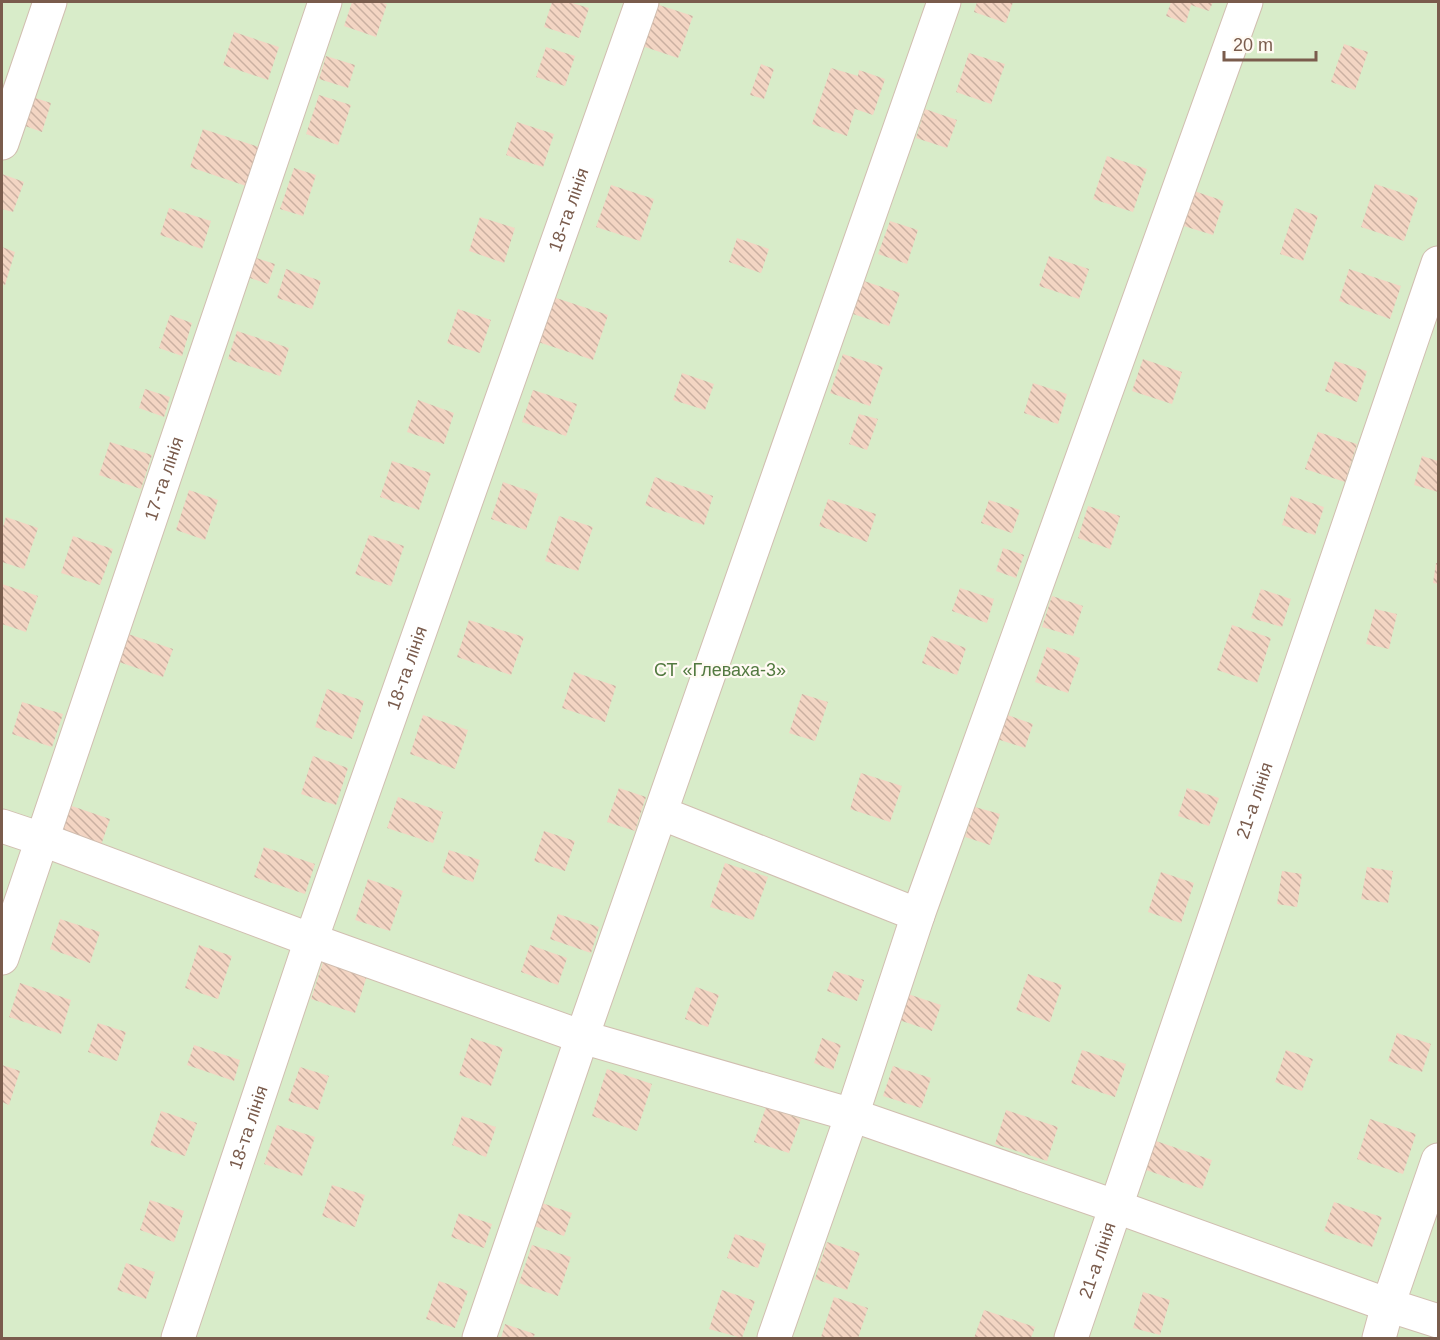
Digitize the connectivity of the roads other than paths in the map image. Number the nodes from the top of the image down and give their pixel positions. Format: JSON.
{"nodes":[{"id":1,"x":50,"y":2,"type":"edge"},
{"id":2,"x":324,"y":2,"type":"edge"},
{"id":3,"x":642,"y":2,"type":"edge"},
{"id":4,"x":944,"y":2,"type":"edge"},
{"id":5,"x":1246,"y":2,"type":"edge"},
{"id":6,"x":2,"y":143,"type":"edge"},
{"id":7,"x":1438,"y":263,"type":"edge"},
{"id":8,"x":661,"y":813,"type":"junction"},
{"id":9,"x":2,"y":826,"type":"edge"},
{"id":10,"x":41,"y":839,"type":"junction"},
{"id":11,"x":918,"y":915,"type":"junction"},
{"id":12,"x":311,"y":939,"type":"junction"},
{"id":13,"x":2,"y":958,"type":"edge"},
{"id":14,"x":582,"y":1037,"type":"junction"},
{"id":15,"x":852,"y":1115,"type":"junction"},
{"id":16,"x":1438,"y":1160,"type":"edge"},
{"id":17,"x":1117,"y":1207,"type":"junction"},
{"id":18,"x":1388,"y":1305,"type":"junction"},
{"id":19,"x":1438,"y":1321,"type":"edge"},
{"id":20,"x":178,"y":1338,"type":"edge"},
{"id":21,"x":479,"y":1338,"type":"edge"},
{"id":22,"x":774,"y":1338,"type":"edge"},
{"id":23,"x":1071,"y":1338,"type":"edge"},
{"id":24,"x":1379,"y":1338,"type":"edge"}],
"edges":[{"from":1,"to":6,"type":"lane"},
{"from":2,"to":10,"type":"lane","name":"17-та лінія"},
{"from":3,"to":12,"type":"lane","name":"18-та лінія"},
{"from":4,"to":8,"type":"lane"},
{"from":5,"to":11,"type":"lane"},
{"from":7,"to":17,"type":"lane","name":"21-а лінія"},
{"from":8,"to":11,"type":"lane"},
{"from":8,"to":14,"type":"lane"},
{"from":9,"to":10,"type":"lane"},
{"from":10,"to":12,"type":"lane"},
{"from":10,"to":13,"type":"lane","name":"17-та лінія"},
{"from":11,"to":15,"type":"lane"},
{"from":12,"to":14,"type":"lane"},
{"from":12,"to":20,"type":"lane","name":"18-та лінія"},
{"from":14,"to":15,"type":"lane"},
{"from":14,"to":21,"type":"lane"},
{"from":15,"to":17,"type":"lane"},
{"from":15,"to":22,"type":"lane"},
{"from":16,"to":18,"type":"lane"},
{"from":17,"to":18,"type":"lane"},
{"from":17,"to":23,"type":"lane","name":"21-а лінія"},
{"from":18,"to":19,"type":"lane"},
{"from":18,"to":24,"type":"lane"}]}
